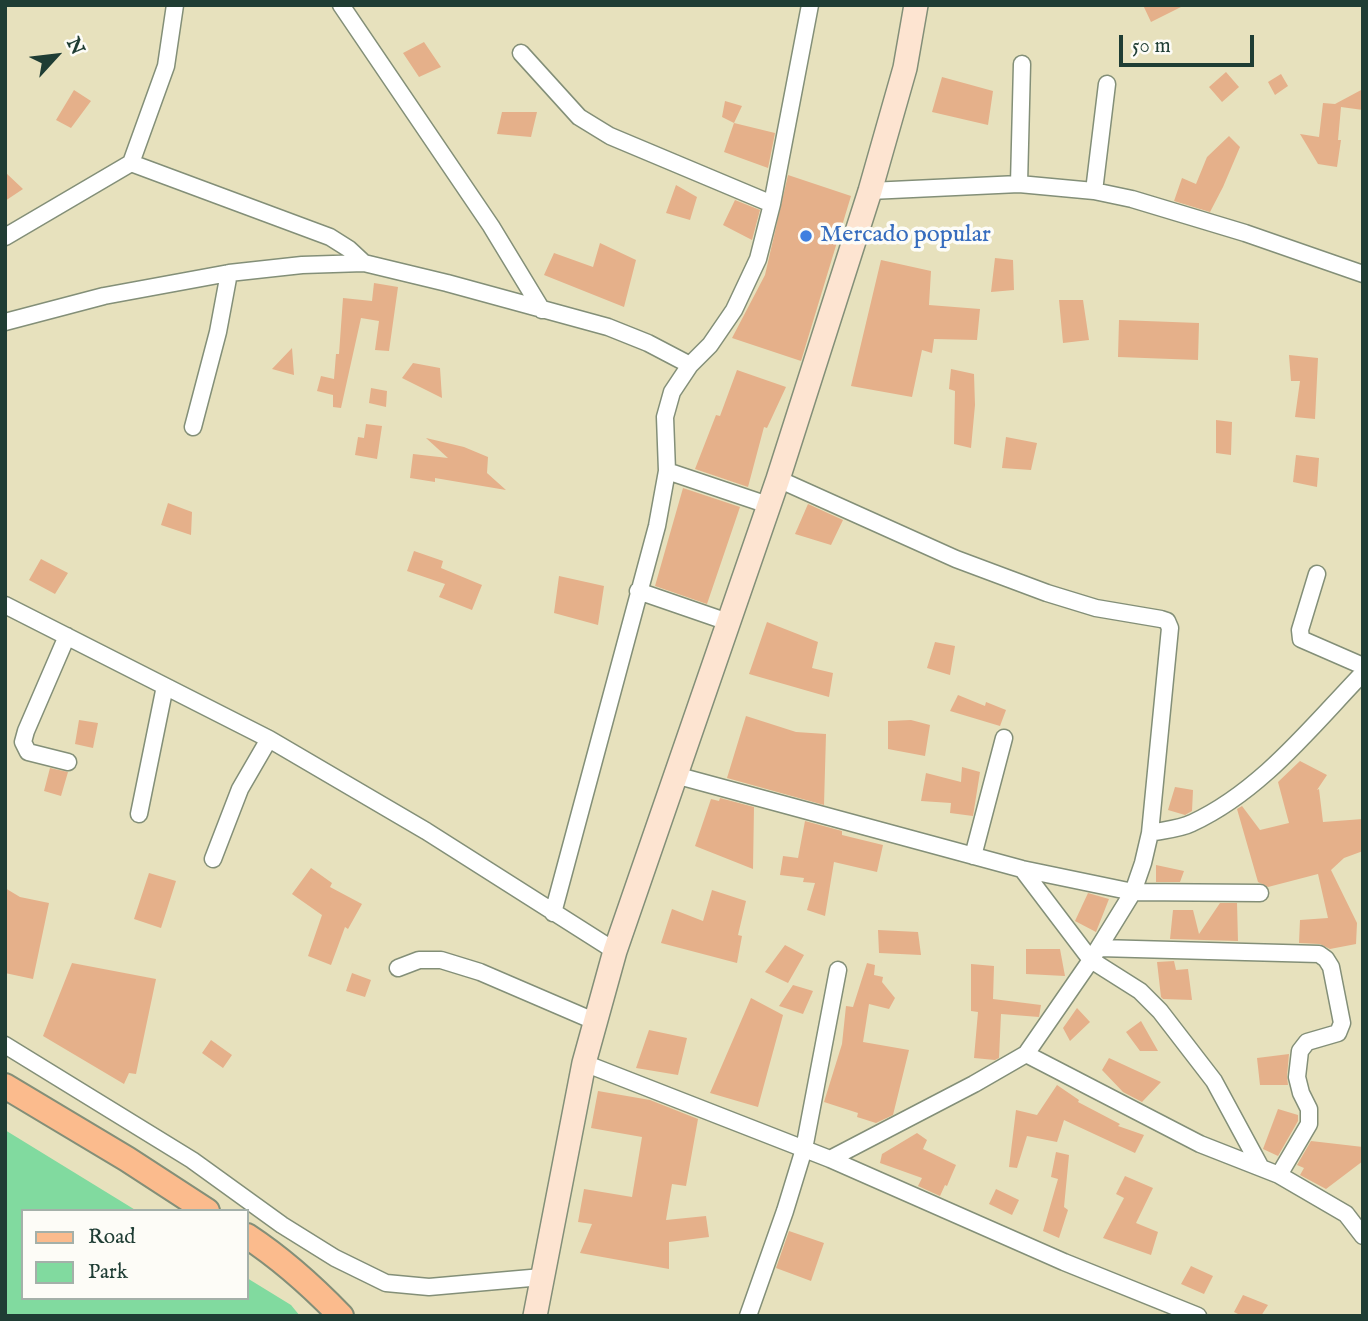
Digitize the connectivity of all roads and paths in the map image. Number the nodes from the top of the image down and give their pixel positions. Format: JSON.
{"nodes":[{"id":1,"x":175,"y":5,"type":"edge"},
{"id":2,"x":341,"y":5,"type":"edge"},
{"id":3,"x":810,"y":5,"type":"edge"},
{"id":4,"x":915,"y":5,"type":"edge"},
{"id":5,"x":521,"y":53,"type":"dead end"},
{"id":6,"x":1022,"y":64,"type":"dead end"},
{"id":7,"x":1107,"y":84,"type":"dead end"},
{"id":8,"x":131,"y":163,"type":"junction"},
{"id":9,"x":1019,"y":184,"type":"junction"},
{"id":10,"x":870,"y":191,"type":"junction"},
{"id":11,"x":1094,"y":191,"type":"junction"},
{"id":12,"x":772,"y":204,"type":"junction"},
{"id":13,"x":5,"y":237,"type":"edge"},
{"id":14,"x":364,"y":263,"type":"junction"},
{"id":15,"x":229,"y":273,"type":"junction"},
{"id":16,"x":1363,"y":274,"type":"edge"},
{"id":17,"x":542,"y":310,"type":"junction"},
{"id":18,"x":5,"y":322,"type":"edge"},
{"id":19,"x":690,"y":365,"type":"junction"},
{"id":20,"x":192,"y":427,"type":"dead end"},
{"id":21,"x":667,"y":471,"type":"junction"},
{"id":22,"x":778,"y":479,"type":"junction"},
{"id":23,"x":768,"y":505,"type":"junction"},
{"id":24,"x":1317,"y":574,"type":"dead end"},
{"id":25,"x":638,"y":591,"type":"junction"},
{"id":26,"x":5,"y":604,"type":"edge"},
{"id":27,"x":728,"y":622,"type":"junction"},
{"id":28,"x":67,"y":636,"type":"junction"},
{"id":29,"x":1363,"y":666,"type":"edge"},
{"id":30,"x":1363,"y":673,"type":"edge"},
{"id":31,"x":165,"y":686,"type":"junction"},
{"id":32,"x":1003,"y":738,"type":"dead end"},
{"id":33,"x":269,"y":739,"type":"junction"},
{"id":34,"x":68,"y":762,"type":"dead end"},
{"id":35,"x":675,"y":775,"type":"junction"},
{"id":36,"x":139,"y":814,"type":"dead end"},
{"id":37,"x":1150,"y":833,"type":"junction"},
{"id":38,"x":973,"y":856,"type":"junction"},
{"id":39,"x":213,"y":859,"type":"dead end"},
{"id":40,"x":1022,"y":869,"type":"junction"},
{"id":41,"x":1133,"y":892,"type":"junction"},
{"id":42,"x":1260,"y":893,"type":"dead end"},
{"id":43,"x":553,"y":913,"type":"junction"},
{"id":44,"x":615,"y":951,"type":"junction"},
{"id":45,"x":1095,"y":954,"type":"junction"},
{"id":46,"x":398,"y":968,"type":"dead end"},
{"id":47,"x":838,"y":970,"type":"dead end"},
{"id":48,"x":594,"y":1021,"type":"junction"},
{"id":49,"x":5,"y":1045,"type":"edge"},
{"id":50,"x":1026,"y":1054,"type":"junction"},
{"id":51,"x":584,"y":1063,"type":"junction"},
{"id":52,"x":5,"y":1086,"type":"edge"},
{"id":53,"x":804,"y":1149,"type":"junction"},
{"id":54,"x":830,"y":1159,"type":"junction"},
{"id":55,"x":1259,"y":1166,"type":"junction"},
{"id":56,"x":1279,"y":1175,"type":"junction"},
{"id":57,"x":204,"y":1209,"type":"edge"},
{"id":58,"x":1363,"y":1236,"type":"edge"},
{"id":59,"x":248,"y":1237,"type":"edge"},
{"id":60,"x":542,"y":1277,"type":"junction"},
{"id":61,"x":341,"y":1316,"type":"edge"},
{"id":62,"x":535,"y":1316,"type":"edge"},
{"id":63,"x":748,"y":1316,"type":"edge"},
{"id":64,"x":1198,"y":1316,"type":"edge"}],
"edges":[{"from":1,"to":8,"type":"street"},
{"from":2,"to":17,"type":"street"},
{"from":3,"to":12,"type":"street"},
{"from":4,"to":10,"type":"street"},
{"from":5,"to":12,"type":"street"},
{"from":6,"to":9,"type":"street"},
{"from":7,"to":11,"type":"street"},
{"from":8,"to":13,"type":"street"},
{"from":8,"to":14,"type":"street"},
{"from":9,"to":10,"type":"street"},
{"from":9,"to":11,"type":"street"},
{"from":10,"to":22,"type":"street"},
{"from":11,"to":16,"type":"street"},
{"from":12,"to":19,"type":"street"},
{"from":14,"to":15,"type":"street"},
{"from":14,"to":17,"type":"street"},
{"from":15,"to":18,"type":"street"},
{"from":15,"to":20,"type":"street"},
{"from":17,"to":19,"type":"street"},
{"from":19,"to":21,"type":"street"},
{"from":21,"to":23,"type":"street"},
{"from":21,"to":25,"type":"street"},
{"from":22,"to":23,"type":"street"},
{"from":22,"to":37,"type":"street"},
{"from":23,"to":27,"type":"street"},
{"from":24,"to":29,"type":"street"},
{"from":25,"to":27,"type":"street"},
{"from":25,"to":43,"type":"street"},
{"from":26,"to":28,"type":"street"},
{"from":27,"to":35,"type":"street"},
{"from":28,"to":31,"type":"street"},
{"from":28,"to":34,"type":"street"},
{"from":30,"to":37,"type":"street"},
{"from":31,"to":33,"type":"street"},
{"from":31,"to":36,"type":"street"},
{"from":32,"to":38,"type":"street"},
{"from":33,"to":39,"type":"street"},
{"from":33,"to":43,"type":"street"},
{"from":35,"to":38,"type":"street"},
{"from":35,"to":44,"type":"street"},
{"from":37,"to":41,"type":"street"},
{"from":38,"to":40,"type":"street"},
{"from":40,"to":41,"type":"street"},
{"from":40,"to":45,"type":"street"},
{"from":41,"to":42,"type":"street"},
{"from":41,"to":45,"type":"street"},
{"from":43,"to":44,"type":"street"},
{"from":44,"to":48,"type":"street"},
{"from":45,"to":50,"type":"street"},
{"from":45,"to":55,"type":"street"},
{"from":45,"to":56,"type":"street"},
{"from":46,"to":48,"type":"street"},
{"from":47,"to":53,"type":"street"},
{"from":48,"to":51,"type":"street"},
{"from":49,"to":60,"type":"street"},
{"from":50,"to":54,"type":"street"},
{"from":50,"to":55,"type":"street"},
{"from":51,"to":53,"type":"street"},
{"from":51,"to":60,"type":"street"},
{"from":52,"to":57,"type":"main road"},
{"from":53,"to":54,"type":"street"},
{"from":53,"to":63,"type":"street"},
{"from":54,"to":64,"type":"street"},
{"from":55,"to":56,"type":"street"},
{"from":56,"to":58,"type":"street"},
{"from":59,"to":61,"type":"main road"},
{"from":60,"to":62,"type":"street"}]}
